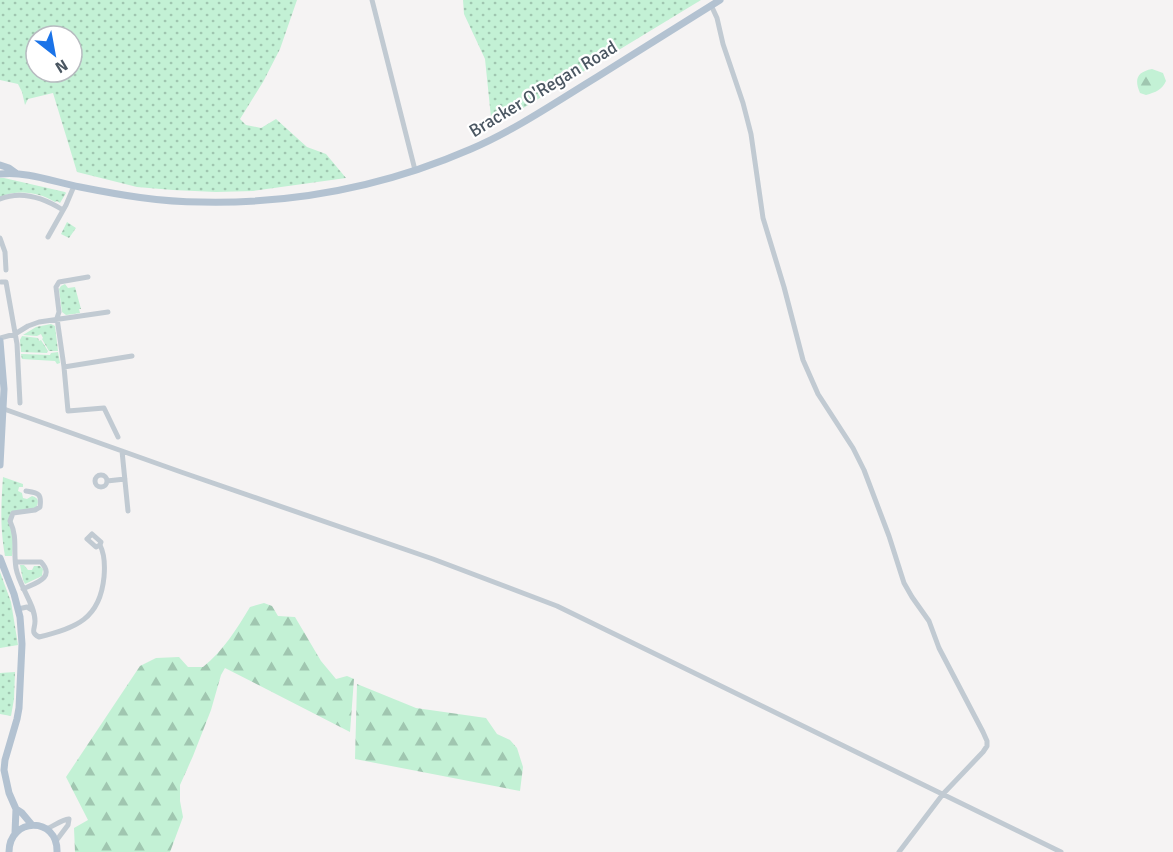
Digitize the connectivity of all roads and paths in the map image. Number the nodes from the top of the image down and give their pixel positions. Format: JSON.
{"nodes":[{"id":1,"x":372,"y":0,"type":"edge"},
{"id":2,"x":717,"y":2,"type":"edge"},
{"id":3,"x":0,"y":165,"type":"edge"},
{"id":4,"x":415,"y":170,"type":"junction"},
{"id":5,"x":16,"y":173,"type":"junction"},
{"id":6,"x":0,"y":174,"type":"edge"},
{"id":7,"x":74,"y":186,"type":"junction"},
{"id":8,"x":0,"y":199,"type":"edge"},
{"id":9,"x":63,"y":210,"type":"junction"},
{"id":10,"x":48,"y":237,"type":"dead end"},
{"id":11,"x":0,"y":238,"type":"edge"},
{"id":12,"x":4,"y":265,"type":"edge"},
{"id":13,"x":88,"y":277,"type":"dead end"},
{"id":14,"x":1,"y":282,"type":"edge"},
{"id":15,"x":108,"y":312,"type":"dead end"},
{"id":16,"x":57,"y":318,"type":"junction"},
{"id":17,"x":15,"y":334,"type":"junction"},
{"id":18,"x":0,"y":339,"type":"edge"},
{"id":19,"x":132,"y":356,"type":"dead end"},
{"id":20,"x":64,"y":367,"type":"junction"},
{"id":21,"x":20,"y":403,"type":"dead end"},
{"id":22,"x":4,"y":409,"type":"junction"},
{"id":23,"x":118,"y":437,"type":"dead end"},
{"id":24,"x":122,"y":451,"type":"junction"},
{"id":25,"x":0,"y":465,"type":"edge"},
{"id":26,"x":125,"y":479,"type":"junction"},
{"id":27,"x":107,"y":481,"type":"dead end"},
{"id":28,"x":26,"y":491,"type":"dead end"},
{"id":29,"x":128,"y":511,"type":"dead end"},
{"id":30,"x":100,"y":545,"type":"dead end"},
{"id":31,"x":0,"y":558,"type":"edge"},
{"id":32,"x":18,"y":562,"type":"dead end"},
{"id":33,"x":23,"y":589,"type":"junction"},
{"id":34,"x":18,"y":609,"type":"junction"},
{"id":35,"x":27,"y":614,"type":"junction"},
{"id":36,"x":2,"y":759,"type":"edge"},
{"id":37,"x":943,"y":794,"type":"junction"},
{"id":38,"x":16,"y":809,"type":"junction"},
{"id":39,"x":32,"y":825,"type":"junction"},
{"id":40,"x":46,"y":829,"type":"junction"},
{"id":41,"x":15,"y":833,"type":"junction"},
{"id":42,"x":56,"y":841,"type":"junction"},
{"id":43,"x":9,"y":849,"type":"edge"},
{"id":44,"x":3,"y":852,"type":"edge"},
{"id":45,"x":57,"y":852,"type":"edge"},
{"id":46,"x":899,"y":852,"type":"edge"},
{"id":47,"x":1061,"y":852,"type":"edge"}],
"edges":[{"from":1,"to":4,"type":"street"},
{"from":2,"to":4,"type":"main road","name":"Bracker O'Regan Road"},
{"from":2,"to":37,"type":"street"},
{"from":3,"to":5,"type":"main road","name":"Bracker O'Regan Road"},
{"from":4,"to":7,"type":"main road","name":"Bracker O'Regan Road"},
{"from":5,"to":6,"type":"main road","name":"Bracker O'Regan Road"},
{"from":5,"to":7,"type":"main road","name":"Bracker O'Regan Road"},
{"from":7,"to":9,"type":"street"},
{"from":8,"to":9,"type":"street"},
{"from":9,"to":10,"type":"street"},
{"from":11,"to":12,"type":"street"},
{"from":13,"to":16,"type":"street"},
{"from":14,"to":17,"type":"street"},
{"from":15,"to":16,"type":"street"},
{"from":16,"to":17,"type":"street"},
{"from":16,"to":20,"type":"street"},
{"from":17,"to":18,"type":"street"},
{"from":17,"to":21,"type":"street"},
{"from":18,"to":22,"type":"main road"},
{"from":19,"to":20,"type":"street"},
{"from":20,"to":23,"type":"street"},
{"from":22,"to":24,"type":"street"},
{"from":22,"to":25,"type":"main road"},
{"from":24,"to":26,"type":"street"},
{"from":24,"to":37,"type":"street"},
{"from":26,"to":27,"type":"street"},
{"from":26,"to":29,"type":"street"},
{"from":28,"to":33,"type":"street"},
{"from":30,"to":35,"type":"street"},
{"from":31,"to":34,"type":"main road"},
{"from":32,"to":33,"type":"street"},
{"from":33,"to":35,"type":"street"},
{"from":34,"to":35,"type":"main road"},
{"from":34,"to":35,"type":"street"},
{"from":35,"to":36,"type":"main road"},
{"from":36,"to":38,"type":"main road"},
{"from":37,"to":46,"type":"street"},
{"from":37,"to":47,"type":"street"},
{"from":38,"to":39,"type":"main road"},
{"from":38,"to":41,"type":"main road"},
{"from":39,"to":40,"type":"main road"},
{"from":39,"to":41,"type":"main road"},
{"from":40,"to":42,"type":"main road"},
{"from":40,"to":42,"type":"street"},
{"from":41,"to":43,"type":"main road"},
{"from":42,"to":45,"type":"main road"},
{"from":43,"to":44,"type":"street"}]}
